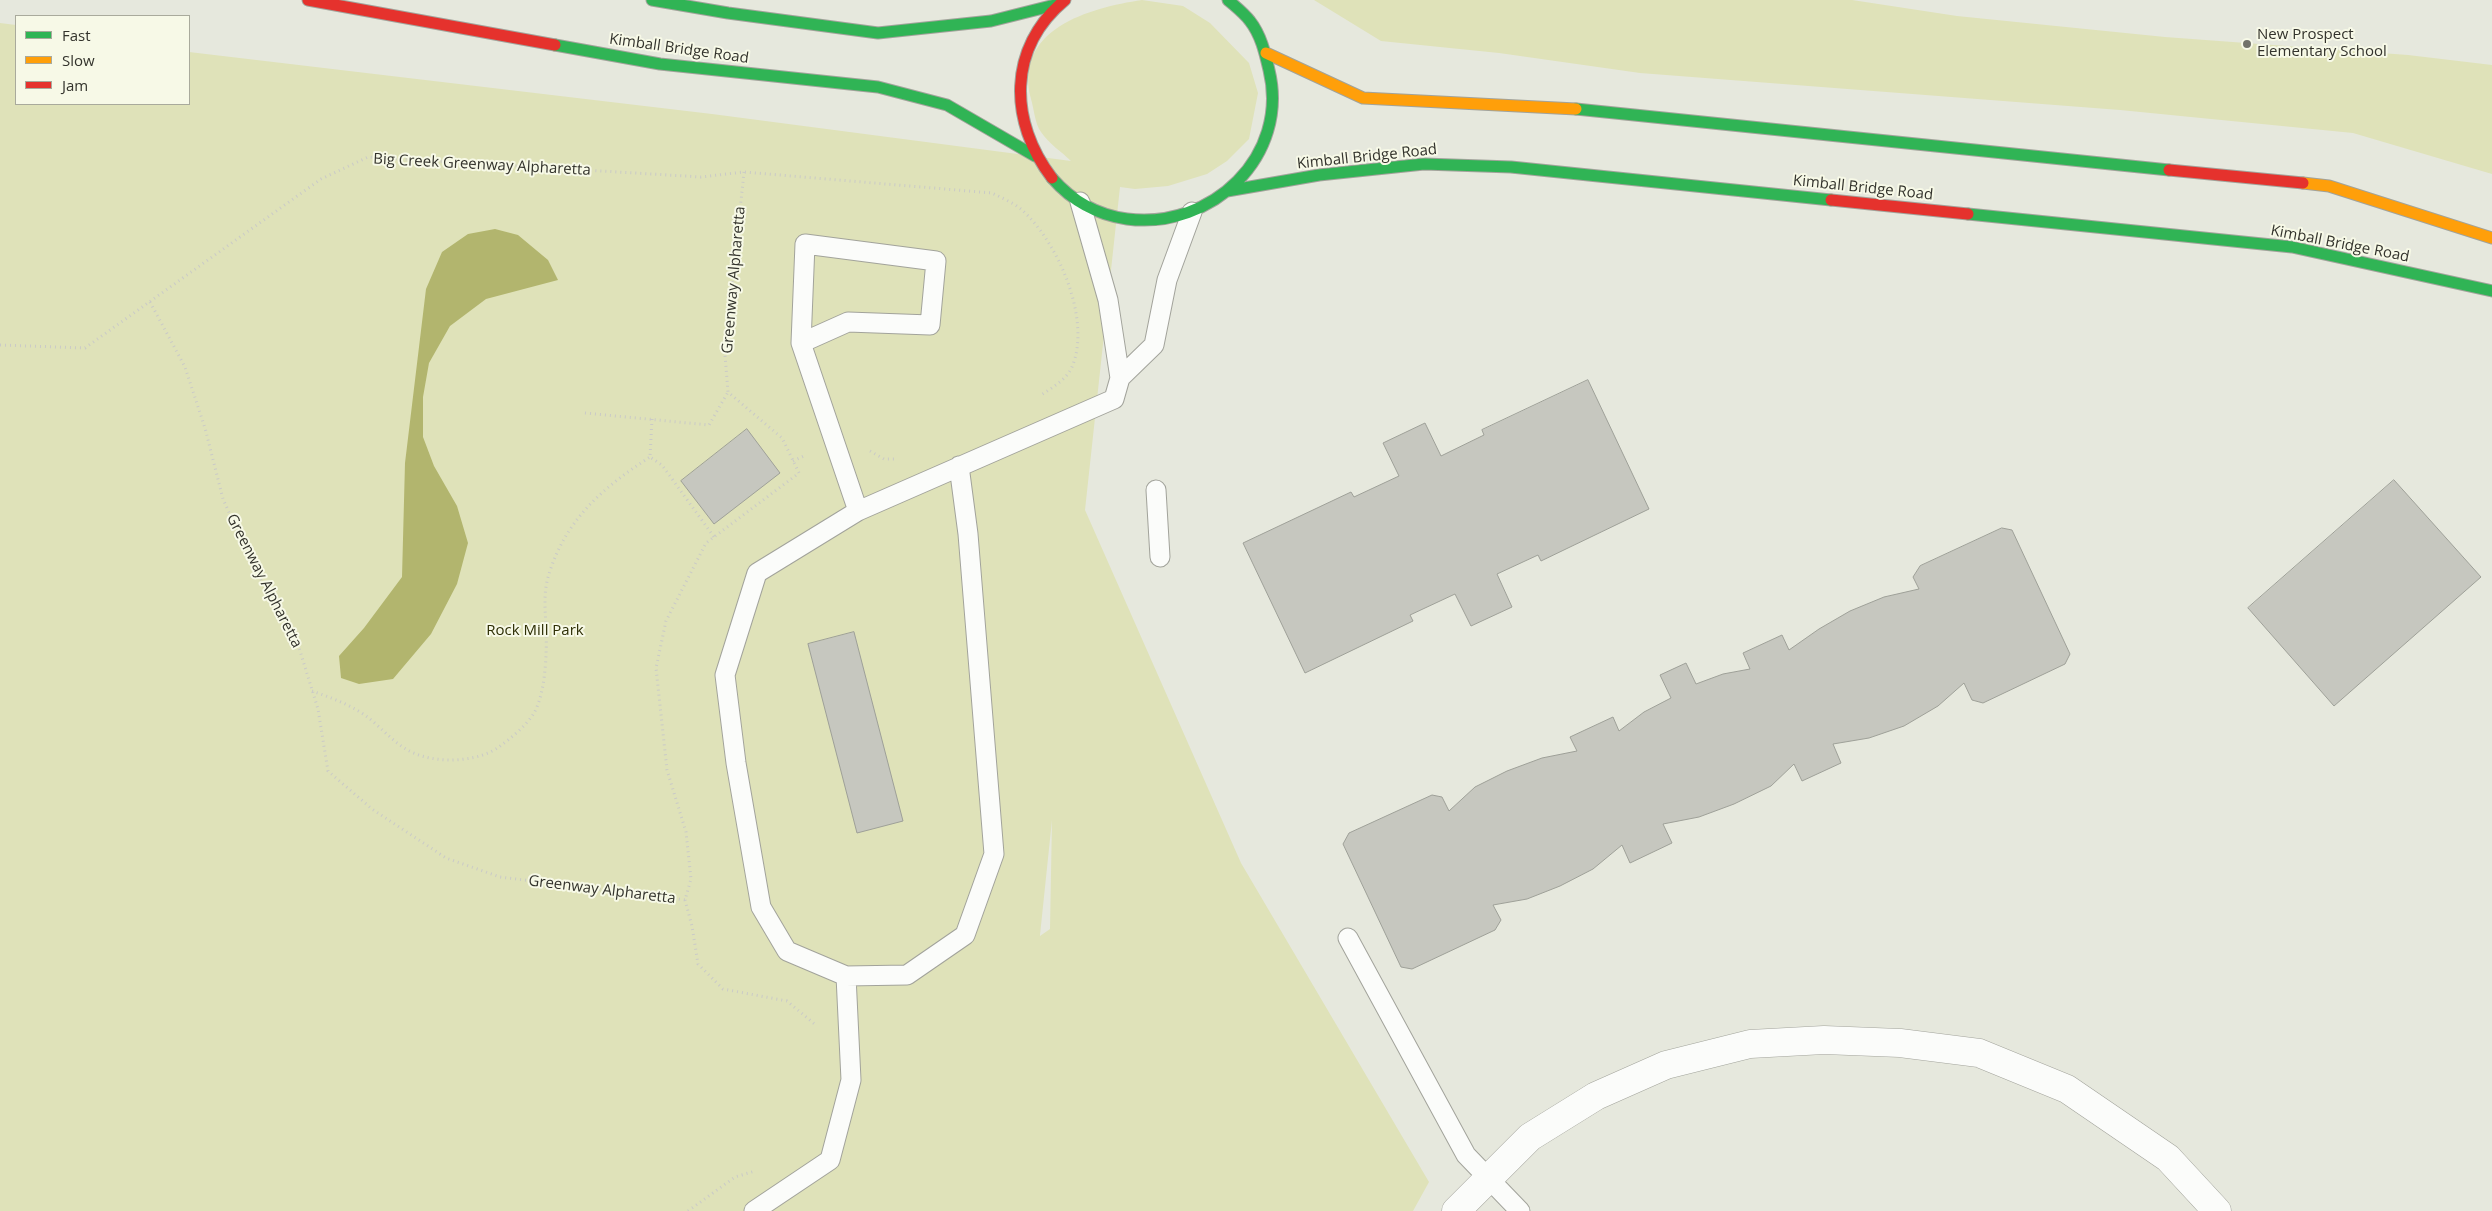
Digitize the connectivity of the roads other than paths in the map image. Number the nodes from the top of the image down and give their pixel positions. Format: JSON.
{"nodes":[{"id":1,"x":308,"y":0,"type":"edge"},
{"id":2,"x":652,"y":0,"type":"edge"},
{"id":3,"x":1229,"y":1,"type":"edge"},
{"id":4,"x":1062,"y":2,"type":"edge"},
{"id":5,"x":1266,"y":53,"type":"junction"},
{"id":6,"x":1035,"y":156,"type":"junction"},
{"id":7,"x":1227,"y":191,"type":"junction"},
{"id":8,"x":1080,"y":202,"type":"junction"},
{"id":9,"x":1192,"y":212,"type":"junction"},
{"id":10,"x":2492,"y":238,"type":"edge"},
{"id":11,"x":2492,"y":291,"type":"edge"},
{"id":12,"x":801,"y":343,"type":"junction"},
{"id":13,"x":1120,"y":378,"type":"junction"},
{"id":14,"x":959,"y":466,"type":"junction"},
{"id":15,"x":1156,"y":490,"type":"dead end"},
{"id":16,"x":858,"y":511,"type":"junction"},
{"id":17,"x":1160,"y":557,"type":"dead end"},
{"id":18,"x":1348,"y":938,"type":"dead end"},
{"id":19,"x":846,"y":976,"type":"junction"},
{"id":20,"x":1486,"y":1178,"type":"junction"},
{"id":21,"x":754,"y":1211,"type":"edge"},
{"id":22,"x":1456,"y":1211,"type":"edge"},
{"id":23,"x":1520,"y":1211,"type":"edge"},
{"id":24,"x":2217,"y":1211,"type":"edge"}],
"edges":[{"from":1,"to":6,"type":"street","name":"Kimball Bridge Road"},
{"from":2,"to":4,"type":"street"},
{"from":3,"to":5,"type":"street"},
{"from":4,"to":6,"type":"street"},
{"from":5,"to":7,"type":"street"},
{"from":5,"to":10,"type":"street"},
{"from":6,"to":8,"type":"street"},
{"from":7,"to":9,"type":"street"},
{"from":7,"to":11,"type":"street","name":"Kimball Bridge Road"},
{"from":8,"to":9,"type":"street"},
{"from":8,"to":13,"type":"lane"},
{"from":9,"to":13,"type":"lane"},
{"from":12,"to":12,"type":"lane"},
{"from":12,"to":16,"type":"lane"},
{"from":13,"to":14,"type":"lane"},
{"from":14,"to":16,"type":"lane"},
{"from":14,"to":19,"type":"lane"},
{"from":15,"to":17,"type":"lane"},
{"from":16,"to":19,"type":"lane"},
{"from":18,"to":20,"type":"lane"},
{"from":19,"to":21,"type":"lane"},
{"from":20,"to":22,"type":"street"},
{"from":20,"to":23,"type":"lane"},
{"from":20,"to":24,"type":"street"}]}
